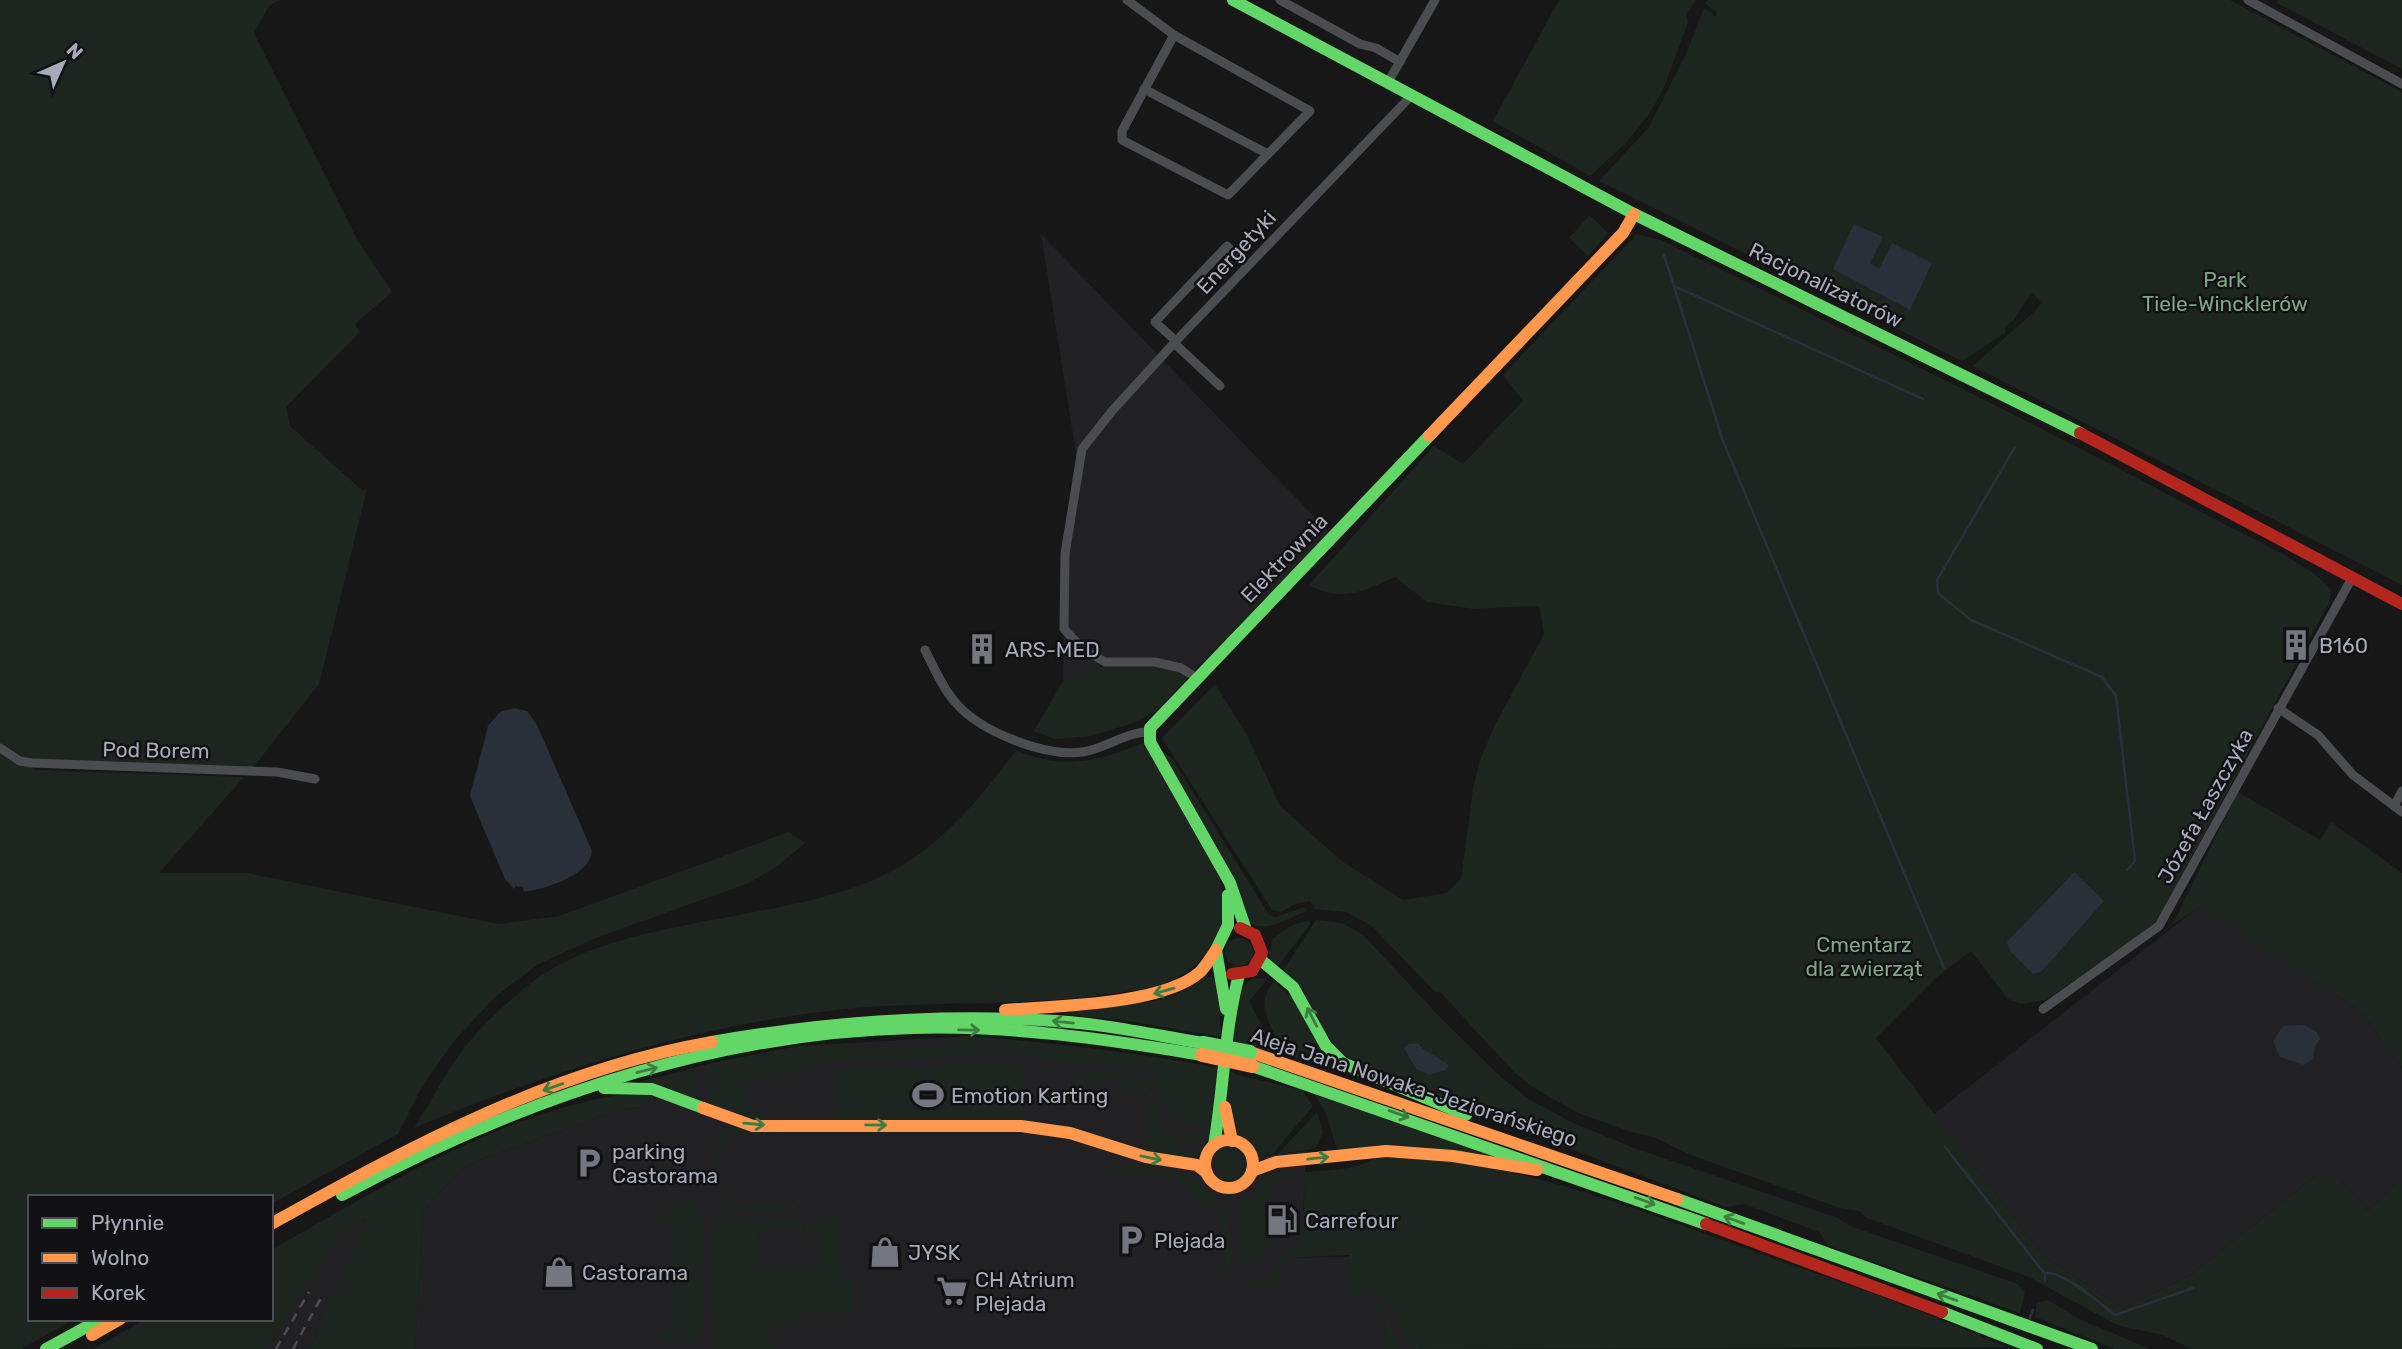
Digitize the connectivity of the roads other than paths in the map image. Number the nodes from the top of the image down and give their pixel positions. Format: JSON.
{"nodes":[{"id":1,"x":1126,"y":0,"type":"edge"},
{"id":2,"x":1233,"y":0,"type":"edge"},
{"id":3,"x":1280,"y":0,"type":"edge"},
{"id":4,"x":1435,"y":0,"type":"edge"},
{"id":5,"x":2248,"y":0,"type":"edge"},
{"id":6,"x":1174,"y":35,"type":"junction"},
{"id":7,"x":1399,"y":62,"type":"junction"},
{"id":8,"x":1387,"y":84,"type":"junction"},
{"id":9,"x":2402,"y":84,"type":"edge"},
{"id":10,"x":1144,"y":89,"type":"junction"},
{"id":11,"x":1410,"y":97,"type":"junction"},
{"id":12,"x":1268,"y":154,"type":"junction"},
{"id":13,"x":1634,"y":214,"type":"junction"},
{"id":14,"x":1247,"y":265,"type":"junction"},
{"id":15,"x":1175,"y":342,"type":"junction"},
{"id":16,"x":1220,"y":386,"type":"dead end"},
{"id":17,"x":2352,"y":578,"type":"junction"},
{"id":18,"x":2402,"y":604,"type":"edge"},
{"id":19,"x":925,"y":650,"type":"dead end"},
{"id":20,"x":1197,"y":678,"type":"junction"},
{"id":21,"x":2278,"y":708,"type":"junction"},
{"id":22,"x":1149,"y":732,"type":"junction"},
{"id":23,"x":0,"y":748,"type":"edge"},
{"id":24,"x":315,"y":779,"type":"dead end"},
{"id":25,"x":2402,"y":791,"type":"edge"},
{"id":26,"x":2398,"y":809,"type":"edge"},
{"id":27,"x":1223,"y":871,"type":"junction"},
{"id":28,"x":1247,"y":930,"type":"junction"},
{"id":29,"x":1218,"y":944,"type":"junction"},
{"id":30,"x":1261,"y":960,"type":"junction"},
{"id":31,"x":1220,"y":966,"type":"junction"},
{"id":32,"x":1239,"y":975,"type":"junction"},
{"id":33,"x":2043,"y":1009,"type":"dead end"},
{"id":34,"x":868,"y":1020,"type":"junction"},
{"id":35,"x":1227,"y":1020,"type":"junction"},
{"id":36,"x":1202,"y":1049,"type":"junction"},
{"id":37,"x":582,"y":1090,"type":"junction"},
{"id":38,"x":1223,"y":1092,"type":"junction"},
{"id":39,"x":1232,"y":1140,"type":"junction"},
{"id":40,"x":1214,"y":1145,"type":"junction"},
{"id":41,"x":1252,"y":1171,"type":"junction"},
{"id":42,"x":1580,"y":1171,"type":"junction"},
{"id":43,"x":1207,"y":1173,"type":"junction"},
{"id":44,"x":273,"y":1223,"type":"edge"},
{"id":45,"x":273,"y":1234,"type":"edge"},
{"id":46,"x":97,"y":1321,"type":"edge"},
{"id":47,"x":116,"y":1321,"type":"edge"},
{"id":48,"x":46,"y":1349,"type":"edge"},
{"id":49,"x":66,"y":1349,"type":"edge"},
{"id":50,"x":2037,"y":1349,"type":"edge"},
{"id":51,"x":2092,"y":1349,"type":"edge"}],
"edges":[{"from":1,"to":6,"type":"street"},
{"from":2,"to":8,"type":"main road","name":"Racjonalizatorów"},
{"from":3,"to":7,"type":"street"},
{"from":4,"to":7,"type":"street"},
{"from":5,"to":9,"type":"street"},
{"from":6,"to":10,"type":"street"},
{"from":6,"to":12,"type":"street"},
{"from":7,"to":8,"type":"street"},
{"from":8,"to":11,"type":"main road","name":"Racjonalizatorów"},
{"from":10,"to":12,"type":"street"},
{"from":10,"to":12,"type":"street"},
{"from":11,"to":13,"type":"main road","name":"Racjonalizatorów"},
{"from":11,"to":14,"type":"street","name":"Energetyki"},
{"from":13,"to":17,"type":"main road","name":"Racjonalizatorów"},
{"from":13,"to":20,"type":"main road","name":"Elektrownia"},
{"from":14,"to":15,"type":"street","name":"Energetyki"},
{"from":14,"to":15,"type":"street"},
{"from":15,"to":16,"type":"street"},
{"from":15,"to":20,"type":"street","name":"Energetyki"},
{"from":17,"to":18,"type":"main road","name":"Racjonalizatorów"},
{"from":17,"to":21,"type":"street","name":"Józefa Łaszczyka"},
{"from":19,"to":22,"type":"street"},
{"from":20,"to":22,"type":"main road","name":"Elektrownia"},
{"from":21,"to":26,"type":"street"},
{"from":21,"to":33,"type":"street","name":"Józefa Łaszczyka"},
{"from":22,"to":27,"type":"main road"},
{"from":23,"to":24,"type":"street","name":"Pod Borem"},
{"from":25,"to":26,"type":"street"},
{"from":27,"to":28,"type":"main road"},
{"from":27,"to":29,"type":"main road"},
{"from":28,"to":29,"type":"main road"},
{"from":28,"to":30,"type":"main road"},
{"from":29,"to":31,"type":"main road"},
{"from":29,"to":34,"type":"main road","one_way":true},
{"from":30,"to":32,"type":"main road"},
{"from":42,"to":30,"type":"main road","one_way":true},
{"from":31,"to":32,"type":"main road"},
{"from":31,"to":35,"type":"main road"},
{"from":32,"to":35,"type":"main road"},
{"from":36,"to":34,"type":"main road","name":"Aleja Jana Nowaka-Jeziorańskiego","one_way":true},
{"from":34,"to":44,"type":"main road","name":"Aleja Jana Nowaka-Jeziorańskiego","one_way":true},
{"from":35,"to":38,"type":"main road"},
{"from":37,"to":36,"type":"main road","name":"Aleja Jana Nowaka-Jeziorańskiego","one_way":true},
{"from":36,"to":42,"type":"main road","name":"Aleja Jana Nowaka-Jeziorańskiego","bridge":true},
{"from":37,"to":43,"type":"main road","one_way":true},
{"from":37,"to":45,"type":"main road","name":"Aleja Jana Nowaka-Jeziorańskiego"},
{"from":38,"to":39,"type":"main road"},
{"from":38,"to":40,"type":"main road"},
{"from":39,"to":40,"type":"main road"},
{"from":39,"to":41,"type":"main road"},
{"from":40,"to":43,"type":"main road"},
{"from":41,"to":42,"type":"main road","one_way":true},
{"from":41,"to":43,"type":"main road"},
{"from":42,"to":50,"type":"main road","name":"Aleja Jana Nowaka-Jeziorańskiego","one_way":true},
{"from":51,"to":42,"type":"main road","name":"Aleja Jana Nowaka-Jeziorańskiego","one_way":true},
{"from":46,"to":48,"type":"main road"},
{"from":47,"to":49,"type":"main road"}]}
